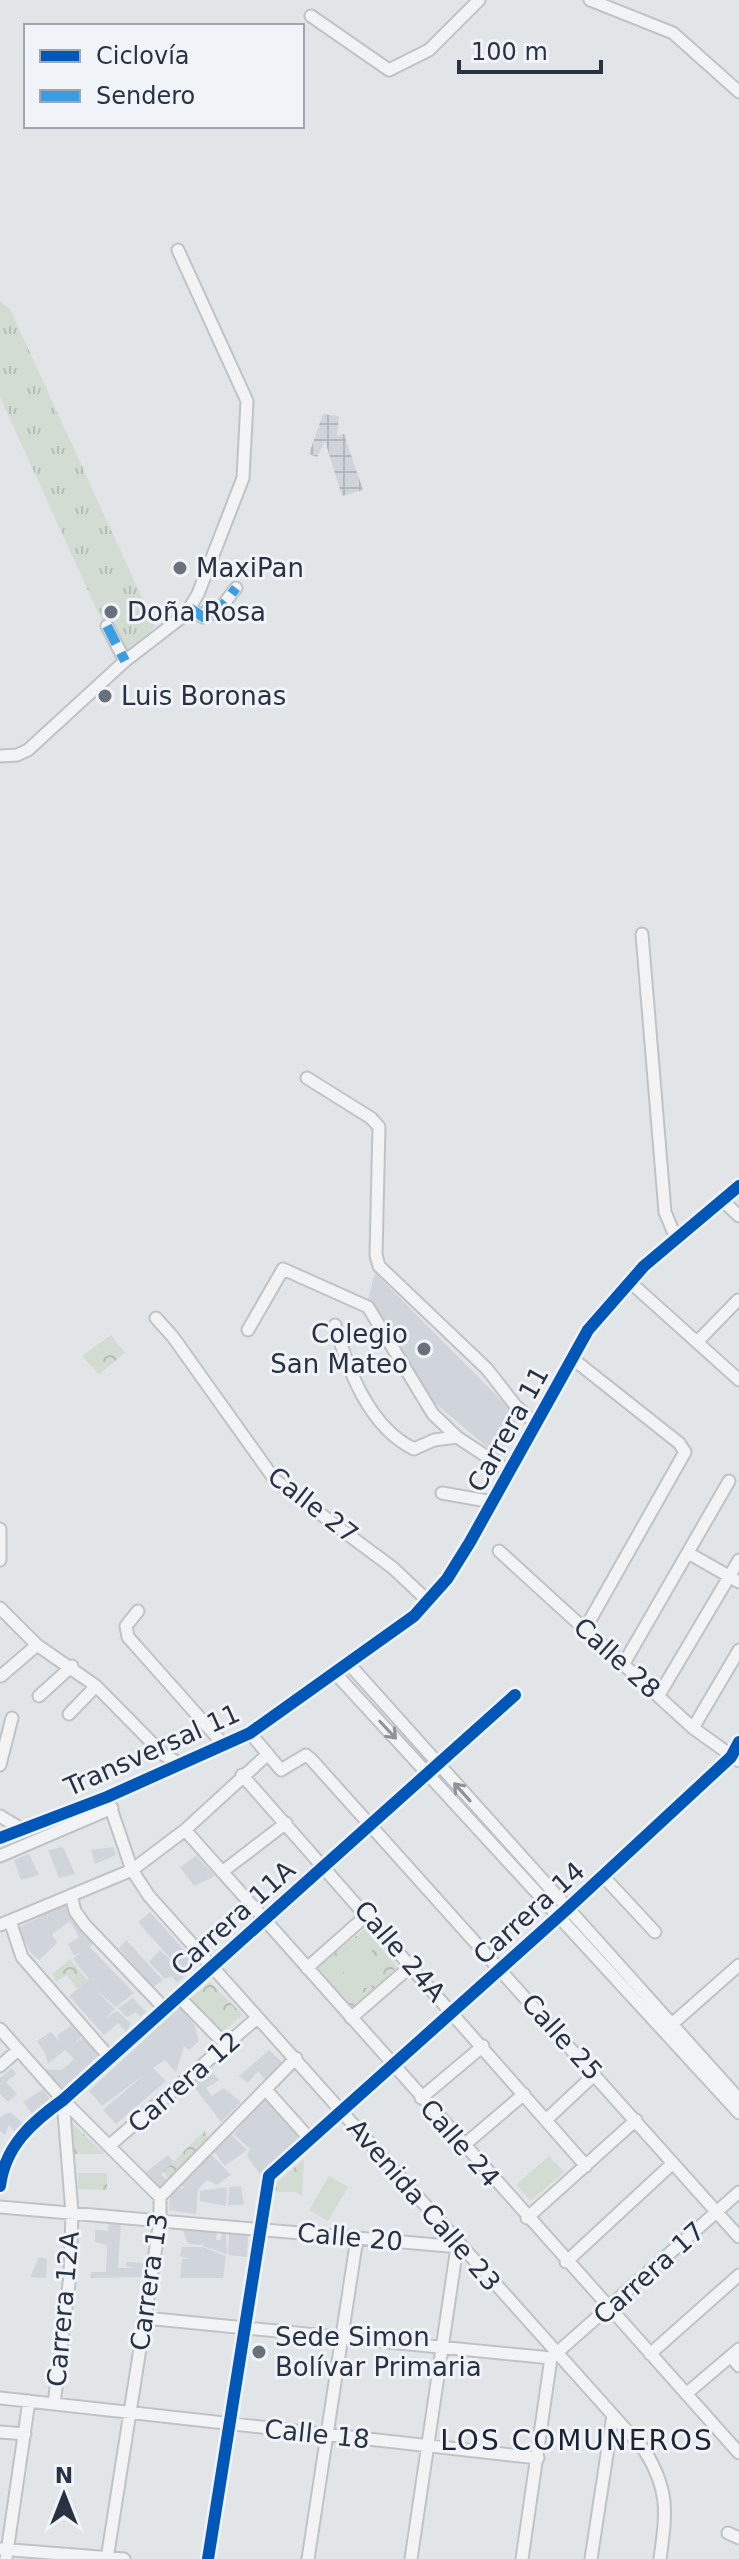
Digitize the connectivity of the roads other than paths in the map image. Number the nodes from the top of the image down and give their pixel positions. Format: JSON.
{"nodes":[{"id":1,"x":479,"y":0,"type":"edge"},
{"id":2,"x":590,"y":0,"type":"edge"},
{"id":3,"x":311,"y":16,"type":"dead end"},
{"id":4,"x":739,"y":92,"type":"edge"},
{"id":5,"x":178,"y":250,"type":"dead end"},
{"id":6,"x":236,"y":588,"type":"dead end"},
{"id":7,"x":190,"y":608,"type":"junction"},
{"id":8,"x":107,"y":626,"type":"dead end"},
{"id":9,"x":125,"y":661,"type":"junction"},
{"id":10,"x":0,"y":756,"type":"edge"},
{"id":11,"x":642,"y":934,"type":"dead end"},
{"id":12,"x":307,"y":1078,"type":"dead end"},
{"id":13,"x":739,"y":1186,"type":"edge"},
{"id":14,"x":722,"y":1200,"type":"junction"},
{"id":15,"x":739,"y":1216,"type":"edge"},
{"id":16,"x":675,"y":1236,"type":"junction"},
{"id":17,"x":630,"y":1282,"type":"junction"},
{"id":18,"x":738,"y":1300,"type":"edge"},
{"id":19,"x":156,"y":1318,"type":"dead end"},
{"id":20,"x":335,"y":1325,"type":"dead end"},
{"id":21,"x":248,"y":1330,"type":"dead end"},
{"id":22,"x":697,"y":1342,"type":"junction"},
{"id":23,"x":573,"y":1359,"type":"junction"},
{"id":24,"x":739,"y":1380,"type":"edge"},
{"id":25,"x":536,"y":1424,"type":"junction"},
{"id":26,"x":457,"y":1437,"type":"junction"},
{"id":27,"x":510,"y":1472,"type":"junction"},
{"id":28,"x":729,"y":1481,"type":"dead end"},
{"id":29,"x":442,"y":1493,"type":"dead end"},
{"id":30,"x":493,"y":1502,"type":"junction"},
{"id":31,"x":0,"y":1529,"type":"edge"},
{"id":32,"x":499,"y":1551,"type":"dead end"},
{"id":33,"x":690,"y":1554,"type":"junction"},
{"id":34,"x":0,"y":1560,"type":"edge"},
{"id":35,"x":739,"y":1560,"type":"edge"},
{"id":36,"x":734,"y":1579,"type":"edge"},
{"id":37,"x":428,"y":1601,"type":"junction"},
{"id":38,"x":138,"y":1611,"type":"dead end"},
{"id":39,"x":3,"y":1616,"type":"edge"},
{"id":40,"x":585,"y":1629,"type":"junction"},
{"id":41,"x":37,"y":1645,"type":"junction"},
{"id":42,"x":739,"y":1650,"type":"edge"},
{"id":43,"x":623,"y":1665,"type":"junction"},
{"id":44,"x":72,"y":1666,"type":"junction"},
{"id":45,"x":342,"y":1668,"type":"junction"},
{"id":46,"x":1,"y":1676,"type":"edge"},
{"id":47,"x":96,"y":1686,"type":"junction"},
{"id":48,"x":313,"y":1687,"type":"joint"},
{"id":49,"x":515,"y":1695,"type":"dead end"},
{"id":50,"x":659,"y":1695,"type":"junction"},
{"id":51,"x":39,"y":1696,"type":"dead end"},
{"id":52,"x":69,"y":1714,"type":"dead end"},
{"id":53,"x":12,"y":1718,"type":"dead end"},
{"id":54,"x":693,"y":1728,"type":"junction"},
{"id":55,"x":250,"y":1733,"type":"junction"},
{"id":56,"x":739,"y":1742,"type":"edge"},
{"id":57,"x":224,"y":1745,"type":"junction"},
{"id":58,"x":268,"y":1754,"type":"junction"},
{"id":59,"x":735,"y":1759,"type":"edge"},
{"id":60,"x":181,"y":1764,"type":"junction"},
{"id":61,"x":0,"y":1765,"type":"edge"},
{"id":62,"x":433,"y":1769,"type":"junction"},
{"id":63,"x":242,"y":1775,"type":"junction"},
{"id":64,"x":109,"y":1802,"type":"junction"},
{"id":65,"x":0,"y":1816,"type":"edge"},
{"id":66,"x":286,"y":1823,"type":"junction"},
{"id":67,"x":370,"y":1825,"type":"junction"},
{"id":68,"x":23,"y":1830,"type":"junction"},
{"id":69,"x":185,"y":1830,"type":"junction"},
{"id":70,"x":0,"y":1838,"type":"edge"},
{"id":71,"x":0,"y":1856,"type":"edge"},
{"id":72,"x":325,"y":1866,"type":"junction"},
{"id":73,"x":132,"y":1870,"type":"junction"},
{"id":74,"x":222,"y":1872,"type":"junction"},
{"id":75,"x":603,"y":1876,"type":"junction"},
{"id":76,"x":71,"y":1895,"type":"junction"},
{"id":77,"x":564,"y":1913,"type":"junction"},
{"id":78,"x":368,"y":1914,"type":"junction"},
{"id":79,"x":264,"y":1920,"type":"junction"},
{"id":80,"x":5,"y":1923,"type":"edge"},
{"id":81,"x":655,"y":1932,"type":"dead end"},
{"id":82,"x":412,"y":1965,"type":"junction"},
{"id":83,"x":739,"y":1965,"type":"edge"},
{"id":84,"x":212,"y":1967,"type":"junction"},
{"id":85,"x":307,"y":1968,"type":"junction"},
{"id":86,"x":500,"y":1968,"type":"junction"},
{"id":87,"x":179,"y":1997,"type":"junction"},
{"id":88,"x":165,"y":2009,"type":"junction"},
{"id":89,"x":452,"y":2011,"type":"junction"},
{"id":90,"x":257,"y":2018,"type":"junction"},
{"id":91,"x":351,"y":2018,"type":"junction"},
{"id":92,"x":672,"y":2024,"type":"junction"},
{"id":93,"x":0,"y":2029,"type":"edge"},
{"id":94,"x":226,"y":2045,"type":"junction"},
{"id":95,"x":483,"y":2046,"type":"junction"},
{"id":96,"x":18,"y":2050,"type":"junction"},
{"id":97,"x":110,"y":2058,"type":"junction"},
{"id":98,"x":296,"y":2058,"type":"junction"},
{"id":99,"x":392,"y":2065,"type":"junction"},
{"id":100,"x":0,"y":2066,"type":"edge"},
{"id":101,"x":595,"y":2074,"type":"junction"},
{"id":102,"x":265,"y":2089,"type":"junction"},
{"id":103,"x":524,"y":2094,"type":"junction"},
{"id":104,"x":421,"y":2098,"type":"junction"},
{"id":105,"x":739,"y":2099,"type":"edge"},
{"id":106,"x":63,"y":2100,"type":"junction"},
{"id":107,"x":341,"y":2110,"type":"junction"},
{"id":108,"x":739,"y":2113,"type":"edge"},
{"id":109,"x":546,"y":2120,"type":"junction"},
{"id":110,"x":636,"y":2120,"type":"junction"},
{"id":111,"x":309,"y":2138,"type":"junction"},
{"id":112,"x":110,"y":2145,"type":"junction"},
{"id":113,"x":463,"y":2146,"type":"junction"},
{"id":114,"x":673,"y":2163,"type":"junction"},
{"id":115,"x":586,"y":2166,"type":"junction"},
{"id":116,"x":0,"y":2186,"type":"edge"},
{"id":117,"x":739,"y":2192,"type":"edge"},
{"id":118,"x":160,"y":2197,"type":"junction"},
{"id":119,"x":0,"y":2207,"type":"edge"},
{"id":120,"x":717,"y":2212,"type":"junction"},
{"id":121,"x":72,"y":2213,"type":"junction"},
{"id":122,"x":527,"y":2218,"type":"junction"},
{"id":123,"x":160,"y":2221,"type":"junction"},
{"id":124,"x":259,"y":2229,"type":"junction"},
{"id":125,"x":739,"y":2237,"type":"edge"},
{"id":126,"x":357,"y":2238,"type":"junction"},
{"id":127,"x":458,"y":2247,"type":"junction"},
{"id":128,"x":566,"y":2262,"type":"junction"},
{"id":129,"x":739,"y":2275,"type":"edge"},
{"id":130,"x":609,"y":2308,"type":"junction"},
{"id":131,"x":145,"y":2318,"type":"junction"},
{"id":132,"x":243,"y":2329,"type":"junction"},
{"id":133,"x":342,"y":2335,"type":"junction"},
{"id":134,"x":444,"y":2346,"type":"junction"},
{"id":135,"x":650,"y":2354,"type":"junction"},
{"id":136,"x":554,"y":2356,"type":"junction"},
{"id":137,"x":736,"y":2357,"type":"edge"},
{"id":138,"x":686,"y":2394,"type":"junction"},
{"id":139,"x":0,"y":2398,"type":"edge"},
{"id":140,"x":29,"y":2401,"type":"junction"},
{"id":141,"x":54,"y":2404,"type":"junction"},
{"id":142,"x":130,"y":2414,"type":"junction"},
{"id":143,"x":613,"y":2415,"type":"junction"},
{"id":144,"x":228,"y":2426,"type":"junction"},
{"id":145,"x":0,"y":2432,"type":"edge"},
{"id":146,"x":25,"y":2434,"type":"junction"},
{"id":147,"x":328,"y":2435,"type":"junction"},
{"id":148,"x":429,"y":2447,"type":"junction"},
{"id":149,"x":739,"y":2453,"type":"edge"},
{"id":150,"x":538,"y":2458,"type":"junction"},
{"id":151,"x":5,"y":2552,"type":"edge"},
{"id":152,"x":107,"y":2558,"type":"edge"},
{"id":153,"x":124,"y":2559,"type":"edge"},
{"id":154,"x":208,"y":2559,"type":"edge"},
{"id":155,"x":308,"y":2559,"type":"edge"},
{"id":156,"x":411,"y":2559,"type":"edge"},
{"id":157,"x":522,"y":2559,"type":"edge"},
{"id":158,"x":591,"y":2559,"type":"edge"},
{"id":159,"x":660,"y":2559,"type":"edge"}],
"edges":[{"from":1,"to":3,"type":"street"},
{"from":2,"to":4,"type":"street"},
{"from":5,"to":7,"type":"street"},
{"from":6,"to":7,"type":"street"},
{"from":7,"to":9,"type":"street"},
{"from":8,"to":9,"type":"street"},
{"from":9,"to":10,"type":"street"},
{"from":11,"to":16,"type":"street"},
{"from":12,"to":25,"type":"street"},
{"from":13,"to":14,"type":"street","name":"Carrera 11"},
{"from":14,"to":15,"type":"street"},
{"from":14,"to":16,"type":"street","name":"Carrera 11"},
{"from":16,"to":17,"type":"street","name":"Carrera 11"},
{"from":17,"to":22,"type":"street"},
{"from":17,"to":23,"type":"street","name":"Carrera 11"},
{"from":18,"to":22,"type":"street"},
{"from":19,"to":37,"type":"street","name":"Calle 27"},
{"from":20,"to":26,"type":"street"},
{"from":21,"to":26,"type":"street"},
{"from":22,"to":24,"type":"street"},
{"from":23,"to":25,"type":"street","name":"Carrera 11"},
{"from":23,"to":40,"type":"street"},
{"from":25,"to":27,"type":"street","name":"Carrera 11"},
{"from":26,"to":27,"type":"street"},
{"from":27,"to":30,"type":"street","name":"Carrera 11"},
{"from":28,"to":33,"type":"street"},
{"from":29,"to":30,"type":"street"},
{"from":30,"to":37,"type":"street","name":"Carrera 11"},
{"from":31,"to":34,"type":"street"},
{"from":32,"to":40,"type":"street","name":"Calle 28"},
{"from":33,"to":36,"type":"street"},
{"from":33,"to":43,"type":"street"},
{"from":35,"to":36,"type":"street"},
{"from":36,"to":50,"type":"street"},
{"from":37,"to":45,"type":"street","name":"Carrera 11"},
{"from":38,"to":57,"type":"street"},
{"from":39,"to":41,"type":"street"},
{"from":40,"to":43,"type":"street","name":"Calle 28"},
{"from":41,"to":44,"type":"street"},
{"from":41,"to":46,"type":"street"},
{"from":42,"to":54,"type":"street"},
{"from":43,"to":50,"type":"street","name":"Calle 28"},
{"from":44,"to":47,"type":"street"},
{"from":44,"to":51,"type":"street"},
{"from":45,"to":48,"type":"street","name":"Carrera 11"},
{"from":45,"to":62,"type":"street"},
{"from":47,"to":52,"type":"street"},
{"from":47,"to":60,"type":"street"},
{"from":48,"to":55,"type":"street","name":"Transversal 11"},
{"from":49,"to":62,"type":"street","name":"Carrera 11A"},
{"from":50,"to":54,"type":"street","name":"Calle 28"},
{"from":53,"to":61,"type":"street"},
{"from":54,"to":59,"type":"street","name":"Calle 28"},
{"from":55,"to":57,"type":"street","name":"Transversal 11"},
{"from":55,"to":58,"type":"street"},
{"from":56,"to":59,"type":"street","name":"Carrera 14"},
{"from":57,"to":60,"type":"street","name":"Transversal 11"},
{"from":58,"to":63,"type":"street"},
{"from":58,"to":67,"type":"street","name":"Calle 25"},
{"from":59,"to":75,"type":"street","name":"Carrera 14"},
{"from":60,"to":64,"type":"street","name":"Transversal 11"},
{"from":62,"to":67,"type":"street","name":"Carrera 11A"},
{"from":62,"to":77,"type":"street"},
{"from":63,"to":66,"type":"street","name":"Calle 24A"},
{"from":63,"to":69,"type":"street"},
{"from":64,"to":68,"type":"street","name":"Transversal 11"},
{"from":64,"to":71,"type":"street"},
{"from":64,"to":73,"type":"street","name":"Avenida Calle 23"},
{"from":65,"to":68,"type":"street"},
{"from":66,"to":72,"type":"street","name":"Calle 24A"},
{"from":66,"to":74,"type":"street"},
{"from":67,"to":72,"type":"street","name":"Carrera 11A"},
{"from":67,"to":86,"type":"street","name":"Calle 25"},
{"from":68,"to":70,"type":"street","name":"Transversal 11"},
{"from":69,"to":73,"type":"street"},
{"from":69,"to":74,"type":"street","name":"Calle 24"},
{"from":72,"to":78,"type":"street","name":"Calle 24A"},
{"from":72,"to":79,"type":"street","name":"Carrera 11A"},
{"from":73,"to":76,"type":"street"},
{"from":73,"to":84,"type":"street","name":"Avenida Calle 23"},
{"from":74,"to":79,"type":"street","name":"Calle 24"},
{"from":75,"to":77,"type":"street","name":"Carrera 14"},
{"from":75,"to":81,"type":"street"},
{"from":76,"to":80,"type":"street"},
{"from":76,"to":88,"type":"street"},
{"from":77,"to":86,"type":"street","name":"Carrera 14"},
{"from":77,"to":92,"type":"street"},
{"from":77,"to":108,"type":"street"},
{"from":78,"to":82,"type":"street","name":"Calle 24A"},
{"from":78,"to":85,"type":"street"},
{"from":79,"to":84,"type":"street","name":"Carrera 11A"},
{"from":79,"to":85,"type":"street","name":"Calle 24"},
{"from":80,"to":97,"type":"street"},
{"from":82,"to":89,"type":"street","name":"Calle 24A"},
{"from":82,"to":91,"type":"street"},
{"from":83,"to":92,"type":"street"},
{"from":84,"to":87,"type":"street","name":"Carrera 11A"},
{"from":84,"to":90,"type":"street","name":"Avenida Calle 23"},
{"from":85,"to":91,"type":"street","name":"Calle 24"},
{"from":86,"to":89,"type":"street","name":"Carrera 14"},
{"from":86,"to":101,"type":"street","name":"Calle 25"},
{"from":87,"to":88,"type":"street","name":"Carrera 11A"},
{"from":87,"to":94,"type":"street"},
{"from":88,"to":97,"type":"street","name":"Carrera 11A"},
{"from":89,"to":95,"type":"street","name":"Calle 24A"},
{"from":89,"to":99,"type":"street","name":"Carrera 14"},
{"from":90,"to":94,"type":"street","name":"Carrera 12"},
{"from":90,"to":98,"type":"street","name":"Avenida Calle 23"},
{"from":91,"to":99,"type":"street","name":"Calle 24"},
{"from":92,"to":105,"type":"street"},
{"from":93,"to":96,"type":"street"},
{"from":94,"to":112,"type":"street","name":"Carrera 12"},
{"from":95,"to":103,"type":"street","name":"Calle 24A"},
{"from":95,"to":104,"type":"street"},
{"from":96,"to":100,"type":"street"},
{"from":96,"to":106,"type":"street"},
{"from":97,"to":106,"type":"street","name":"Carrera 11A"},
{"from":98,"to":102,"type":"street","name":"Carrera 13"},
{"from":98,"to":107,"type":"street","name":"Avenida Calle 23"},
{"from":99,"to":104,"type":"street","name":"Calle 24"},
{"from":99,"to":107,"type":"street","name":"Carrera 14"},
{"from":101,"to":109,"type":"street"},
{"from":101,"to":110,"type":"street","name":"Calle 25"},
{"from":102,"to":111,"type":"street"},
{"from":102,"to":118,"type":"street","name":"Carrera 13"},
{"from":103,"to":109,"type":"street","name":"Calle 24A"},
{"from":103,"to":113,"type":"street"},
{"from":104,"to":113,"type":"street","name":"Calle 24"},
{"from":106,"to":112,"type":"street"},
{"from":106,"to":116,"type":"street","name":"Carrera 11A"},
{"from":106,"to":121,"type":"street","name":"Carrera 12A"},
{"from":107,"to":111,"type":"street","name":"Carrera 14"},
{"from":107,"to":127,"type":"street","name":"Avenida Calle 23"},
{"from":109,"to":115,"type":"street","name":"Calle 24A"},
{"from":110,"to":114,"type":"street","name":"Calle 25"},
{"from":110,"to":115,"type":"street"},
{"from":111,"to":124,"type":"street","name":"Carrera 14"},
{"from":112,"to":118,"type":"street"},
{"from":113,"to":122,"type":"street","name":"Calle 24"},
{"from":114,"to":120,"type":"street","name":"Calle 25"},
{"from":114,"to":128,"type":"street"},
{"from":115,"to":122,"type":"street"},
{"from":117,"to":120,"type":"street","name":"Carrera 17"},
{"from":118,"to":123,"type":"street","name":"Carrera 13"},
{"from":119,"to":121,"type":"street","name":"Calle 20"},
{"from":120,"to":125,"type":"street","name":"Calle 25"},
{"from":120,"to":130,"type":"street","name":"Carrera 17"},
{"from":121,"to":123,"type":"street","name":"Calle 20"},
{"from":121,"to":141,"type":"street","name":"Carrera 12A"},
{"from":122,"to":128,"type":"street","name":"Calle 24"},
{"from":123,"to":124,"type":"street","name":"Calle 20"},
{"from":123,"to":131,"type":"street","name":"Carrera 13"},
{"from":124,"to":126,"type":"street","name":"Calle 20"},
{"from":124,"to":132,"type":"street"},
{"from":126,"to":127,"type":"street","name":"Calle 20"},
{"from":126,"to":133,"type":"street"},
{"from":127,"to":134,"type":"street"},
{"from":127,"to":136,"type":"street","name":"Avenida Calle 23"},
{"from":128,"to":130,"type":"street","name":"Calle 24"},
{"from":129,"to":135,"type":"street"},
{"from":130,"to":135,"type":"street","name":"Calle 24"},
{"from":130,"to":136,"type":"street","name":"Carrera 17"},
{"from":131,"to":132,"type":"street"},
{"from":131,"to":142,"type":"street","name":"Carrera 13"},
{"from":132,"to":133,"type":"street"},
{"from":132,"to":144,"type":"street"},
{"from":133,"to":134,"type":"street"},
{"from":133,"to":147,"type":"street"},
{"from":134,"to":136,"type":"street"},
{"from":134,"to":148,"type":"street"},
{"from":135,"to":138,"type":"street","name":"Calle 24"},
{"from":136,"to":143,"type":"street","name":"Avenida Calle 23"},
{"from":136,"to":150,"type":"street"},
{"from":137,"to":138,"type":"street"},
{"from":138,"to":149,"type":"street","name":"Calle 24"},
{"from":139,"to":140,"type":"street","name":"Calle 18"},
{"from":140,"to":141,"type":"street","name":"Calle 18"},
{"from":140,"to":146,"type":"street"},
{"from":141,"to":142,"type":"street","name":"Calle 18"},
{"from":142,"to":144,"type":"street","name":"Calle 18"},
{"from":142,"to":152,"type":"street","name":"Carrera 13"},
{"from":143,"to":158,"type":"street"},
{"from":143,"to":159,"type":"street","name":"Avenida Calle 23"},
{"from":144,"to":147,"type":"street","name":"Calle 18"},
{"from":144,"to":154,"type":"street"},
{"from":145,"to":146,"type":"street"},
{"from":146,"to":151,"type":"street"},
{"from":147,"to":148,"type":"street","name":"Calle 18"},
{"from":147,"to":155,"type":"street"},
{"from":148,"to":150,"type":"street","name":"Calle 18"},
{"from":148,"to":156,"type":"street"},
{"from":150,"to":157,"type":"street"},
{"from":151,"to":152,"type":"street"},
{"from":152,"to":153,"type":"street"}]}
